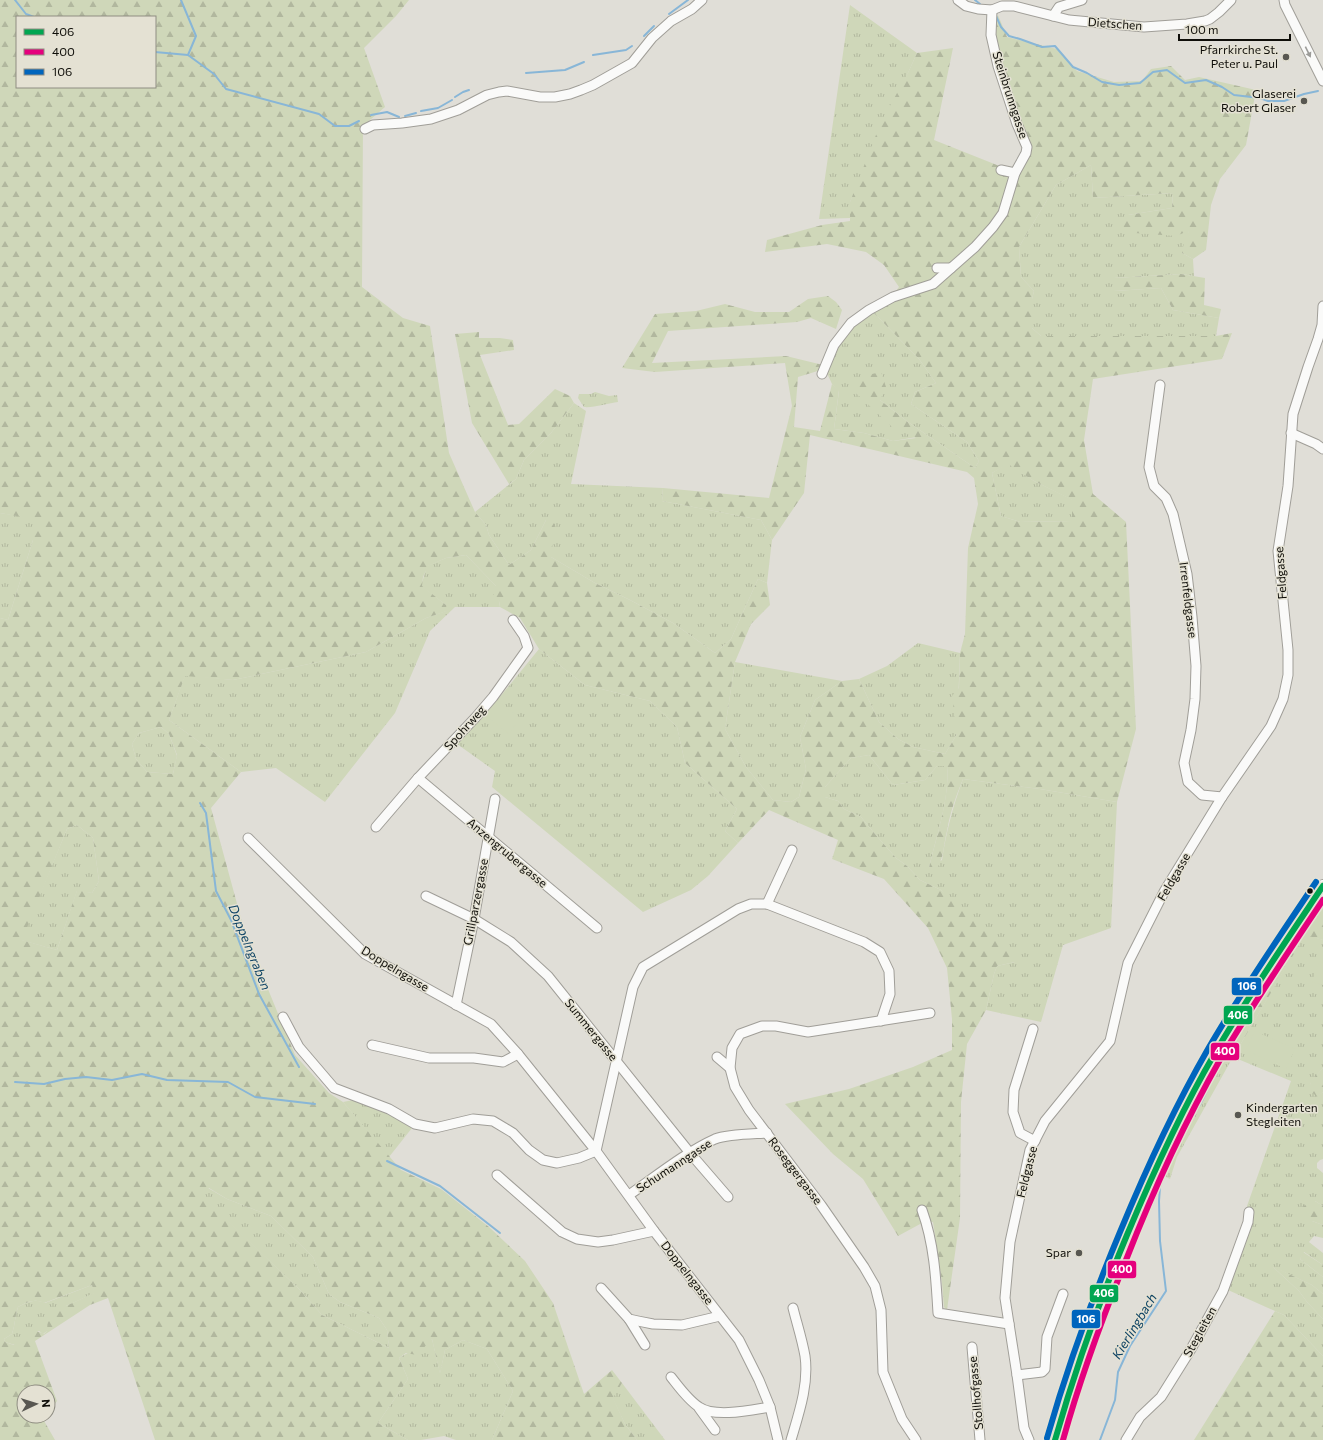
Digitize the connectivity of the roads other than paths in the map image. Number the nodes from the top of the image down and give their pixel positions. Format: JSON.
{"nodes":[{"id":1,"x":702,"y":0,"type":"edge"},
{"id":2,"x":958,"y":0,"type":"edge"},
{"id":3,"x":1082,"y":0,"type":"edge"},
{"id":4,"x":1231,"y":0,"type":"edge"},
{"id":5,"x":1284,"y":2,"type":"edge"},
{"id":6,"x":999,"y":3,"type":"edge"},
{"id":7,"x":992,"y":10,"type":"junction"},
{"id":8,"x":1053,"y":16,"type":"junction"},
{"id":9,"x":1323,"y":81,"type":"edge"},
{"id":10,"x":365,"y":129,"type":"dead end"},
{"id":11,"x":1001,"y":170,"type":"dead end"},
{"id":12,"x":1015,"y":173,"type":"junction"},
{"id":13,"x":937,"y":268,"type":"dead end"},
{"id":14,"x":951,"y":268,"type":"junction"},
{"id":15,"x":1323,"y":306,"type":"edge"},
{"id":16,"x":822,"y":374,"type":"dead end"},
{"id":17,"x":1160,"y":385,"type":"dead end"},
{"id":18,"x":1292,"y":433,"type":"junction"},
{"id":19,"x":1323,"y":449,"type":"edge"},
{"id":20,"x":513,"y":620,"type":"dead end"},
{"id":21,"x":418,"y":778,"type":"junction"},
{"id":22,"x":1222,"y":797,"type":"junction"},
{"id":23,"x":495,"y":799,"type":"dead end"},
{"id":24,"x":376,"y":827,"type":"dead end"},
{"id":25,"x":248,"y":838,"type":"dead end"},
{"id":26,"x":489,"y":838,"type":"junction"},
{"id":27,"x":792,"y":850,"type":"dead end"},
{"id":28,"x":1323,"y":886,"type":"edge"},
{"id":29,"x":426,"y":896,"type":"dead end"},
{"id":30,"x":767,"y":904,"type":"junction"},
{"id":31,"x":474,"y":919,"type":"junction"},
{"id":32,"x":597,"y":928,"type":"dead end"},
{"id":33,"x":456,"y":1004,"type":"junction"},
{"id":34,"x":930,"y":1013,"type":"dead end"},
{"id":35,"x":283,"y":1017,"type":"dead end"},
{"id":36,"x":882,"y":1021,"type":"junction"},
{"id":37,"x":1033,"y":1029,"type":"dead end"},
{"id":38,"x":372,"y":1045,"type":"dead end"},
{"id":39,"x":518,"y":1054,"type":"junction"},
{"id":40,"x":717,"y":1057,"type":"dead end"},
{"id":41,"x":617,"y":1061,"type":"junction"},
{"id":42,"x":730,"y":1068,"type":"junction"},
{"id":43,"x":767,"y":1132,"type":"junction"},
{"id":44,"x":1034,"y":1141,"type":"junction"},
{"id":45,"x":596,"y":1151,"type":"junction"},
{"id":46,"x":690,"y":1153,"type":"junction"},
{"id":47,"x":497,"y":1175,"type":"dead end"},
{"id":48,"x":629,"y":1195,"type":"junction"},
{"id":49,"x":728,"y":1197,"type":"dead end"},
{"id":50,"x":922,"y":1210,"type":"dead end"},
{"id":51,"x":1249,"y":1212,"type":"dead end"},
{"id":52,"x":654,"y":1231,"type":"junction"},
{"id":53,"x":602,"y":1288,"type":"dead end"},
{"id":54,"x":1063,"y":1294,"type":"dead end"},
{"id":55,"x":793,"y":1308,"type":"dead end"},
{"id":56,"x":720,"y":1316,"type":"junction"},
{"id":57,"x":629,"y":1319,"type":"junction"},
{"id":58,"x":1008,"y":1324,"type":"junction"},
{"id":59,"x":646,"y":1345,"type":"dead end"},
{"id":60,"x":972,"y":1347,"type":"dead end"},
{"id":61,"x":1017,"y":1375,"type":"junction"},
{"id":62,"x":671,"y":1377,"type":"dead end"},
{"id":63,"x":770,"y":1407,"type":"junction"},
{"id":64,"x":699,"y":1408,"type":"junction"},
{"id":65,"x":715,"y":1430,"type":"dead end"},
{"id":66,"x":778,"y":1440,"type":"edge"},
{"id":67,"x":791,"y":1440,"type":"edge"},
{"id":68,"x":916,"y":1440,"type":"edge"},
{"id":69,"x":980,"y":1440,"type":"edge"},
{"id":70,"x":1029,"y":1440,"type":"edge"},
{"id":71,"x":1055,"y":1440,"type":"edge"},
{"id":72,"x":1126,"y":1440,"type":"edge"}],
"edges":[{"from":1,"to":10,"type":"street"},
{"from":2,"to":7,"type":"street"},
{"from":3,"to":8,"type":"street"},
{"from":4,"to":8,"type":"street","name":"Dietschen"},
{"from":5,"to":9,"type":"street","one_way":true},
{"from":6,"to":7,"type":"street"},
{"from":6,"to":8,"type":"street","name":"Dietschen"},
{"from":7,"to":12,"type":"street","name":"Steinbrunngasse"},
{"from":11,"to":12,"type":"street"},
{"from":12,"to":14,"type":"street","name":"Steinbrunngasse"},
{"from":13,"to":14,"type":"street"},
{"from":14,"to":16,"type":"street","name":"Steinbrunngasse"},
{"from":15,"to":18,"type":"street","name":"Feldgasse"},
{"from":17,"to":22,"type":"street","name":"Irrenfeldgasse"},
{"from":18,"to":19,"type":"street"},
{"from":18,"to":22,"type":"street","name":"Feldgasse"},
{"from":20,"to":21,"type":"street","name":"Spohrweg"},
{"from":21,"to":24,"type":"street","name":"Spohrweg"},
{"from":21,"to":26,"type":"street","name":"Anzengrubergasse"},
{"from":22,"to":44,"type":"street","name":"Feldgasse"},
{"from":23,"to":26,"type":"street","name":"Grillparzergasse"},
{"from":25,"to":33,"type":"street","name":"Doppelngasse"},
{"from":26,"to":31,"type":"street","name":"Grillparzergasse"},
{"from":26,"to":32,"type":"street","name":"Anzengrubergasse"},
{"from":27,"to":30,"type":"street"},
{"from":28,"to":71,"type":"main road"},
{"from":29,"to":31,"type":"street","name":"Summergasse"},
{"from":30,"to":36,"type":"street"},
{"from":30,"to":41,"type":"street"},
{"from":31,"to":33,"type":"street","name":"Grillparzergasse"},
{"from":31,"to":41,"type":"street","name":"Summergasse"},
{"from":33,"to":39,"type":"street","name":"Doppelngasse"},
{"from":34,"to":36,"type":"street","name":"Roseggergasse"},
{"from":35,"to":45,"type":"street"},
{"from":36,"to":42,"type":"street","name":"Roseggergasse"},
{"from":37,"to":44,"type":"street"},
{"from":38,"to":39,"type":"street"},
{"from":39,"to":45,"type":"street","name":"Doppelngasse"},
{"from":40,"to":42,"type":"street"},
{"from":41,"to":45,"type":"street"},
{"from":41,"to":46,"type":"street","name":"Summergasse"},
{"from":42,"to":43,"type":"street","name":"Roseggergasse"},
{"from":43,"to":46,"type":"street","name":"Schumanngasse"},
{"from":43,"to":68,"type":"street","name":"Roseggergasse"},
{"from":44,"to":58,"type":"street","name":"Feldgasse"},
{"from":45,"to":48,"type":"street","name":"Doppelngasse"},
{"from":46,"to":48,"type":"street","name":"Schumanngasse"},
{"from":46,"to":49,"type":"street","name":"Summergasse"},
{"from":47,"to":52,"type":"street","name":"Doppelngasse"},
{"from":48,"to":52,"type":"street","name":"Doppelngasse"},
{"from":50,"to":58,"type":"street"},
{"from":51,"to":72,"type":"street","name":"Stegleiten"},
{"from":52,"to":56,"type":"street","name":"Doppelngasse"},
{"from":53,"to":57,"type":"street"},
{"from":54,"to":61,"type":"street"},
{"from":55,"to":67,"type":"street"},
{"from":56,"to":57,"type":"street","name":"Doppelngasse"},
{"from":56,"to":63,"type":"street","name":"Doppelngasse"},
{"from":57,"to":59,"type":"street"},
{"from":58,"to":61,"type":"street","name":"Feldgasse"},
{"from":60,"to":69,"type":"street","name":"Stollhofgasse"},
{"from":61,"to":70,"type":"street","name":"Feldgasse"},
{"from":62,"to":64,"type":"street"},
{"from":63,"to":64,"type":"street"},
{"from":63,"to":66,"type":"street","name":"Doppelngasse"},
{"from":64,"to":65,"type":"street"}]}
